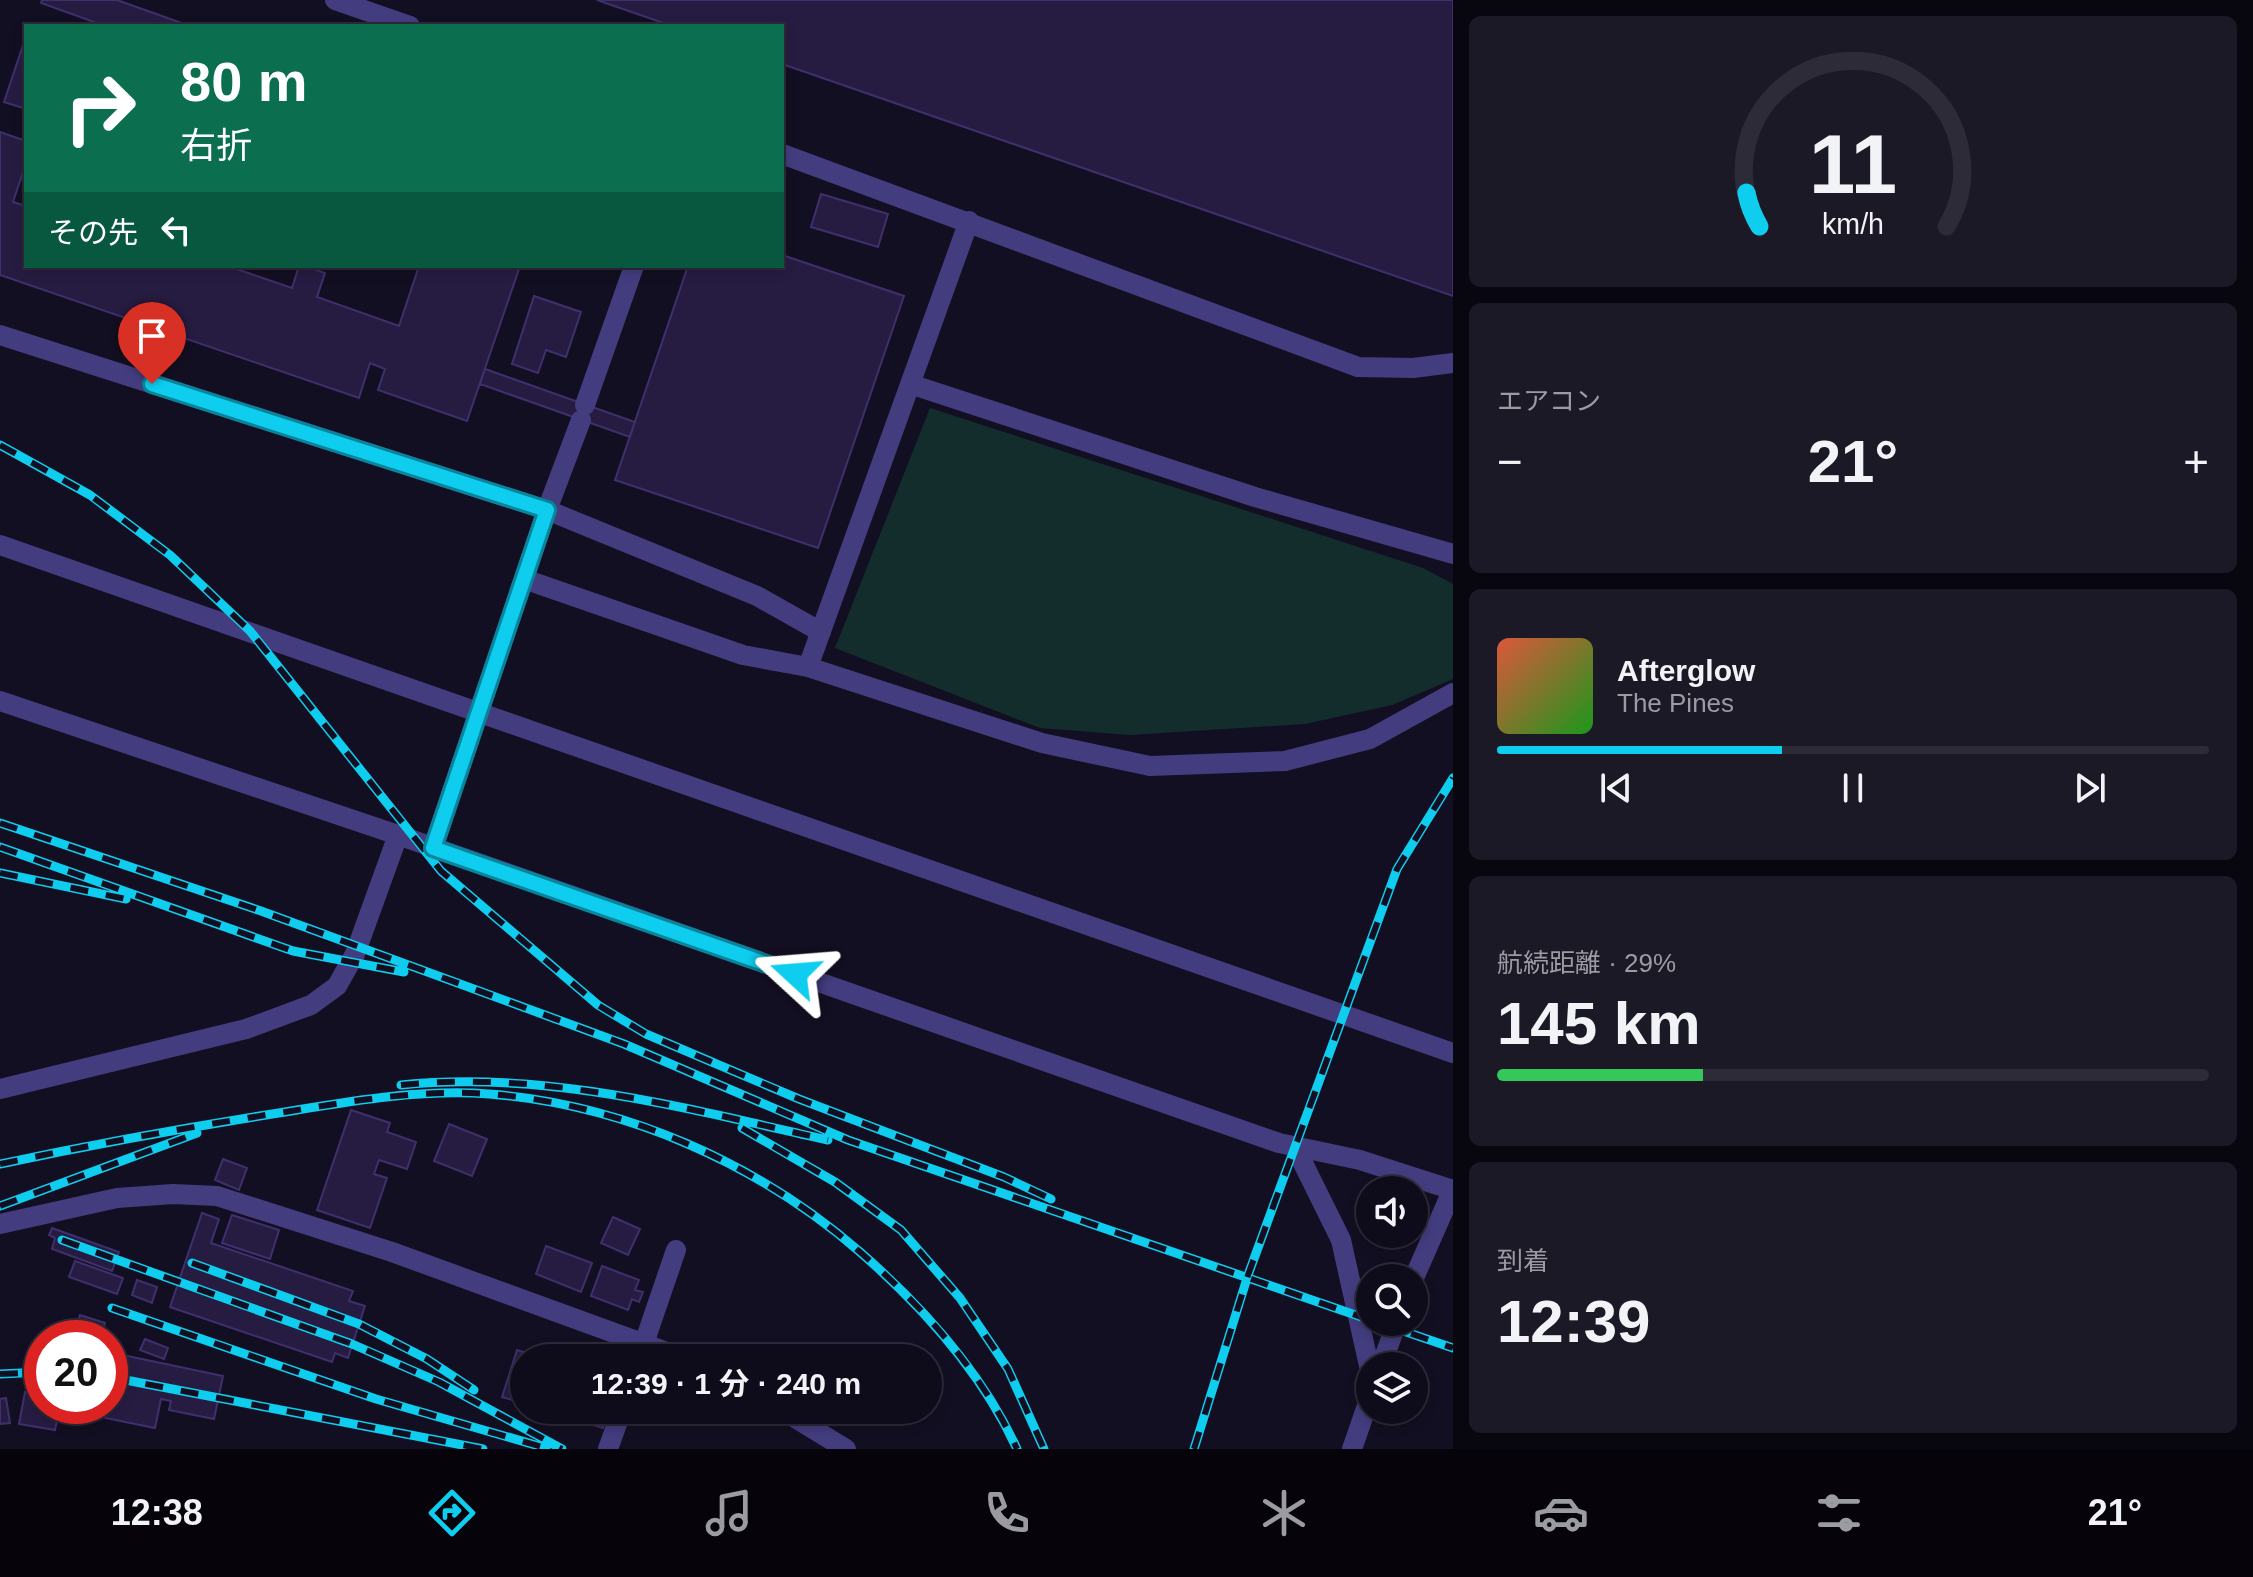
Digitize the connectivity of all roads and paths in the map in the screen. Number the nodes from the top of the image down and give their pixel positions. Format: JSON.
{"nodes":[{"id":1,"x":335,"y":0,"type":"edge"},
{"id":2,"x":404,"y":24,"type":"edge"},
{"id":3,"x":784,"y":155,"type":"edge"},
{"id":4,"x":969,"y":221,"type":"junction"},
{"id":5,"x":633,"y":268,"type":"edge"},
{"id":6,"x":0,"y":335,"type":"edge"},
{"id":7,"x":1453,"y":363,"type":"edge"},
{"id":8,"x":910,"y":384,"type":"junction"},
{"id":9,"x":547,"y":510,"type":"junction"},
{"id":10,"x":0,"y":545,"type":"edge"},
{"id":11,"x":1453,"y":554,"type":"edge"},
{"id":12,"x":524,"y":579,"type":"junction"},
{"id":13,"x":821,"y":632,"type":"junction"},
{"id":14,"x":808,"y":667,"type":"junction"},
{"id":15,"x":1453,"y":693,"type":"edge"},
{"id":16,"x":0,"y":701,"type":"edge"},
{"id":17,"x":479,"y":711,"type":"junction"},
{"id":18,"x":398,"y":835,"type":"junction"},
{"id":19,"x":433,"y":848,"type":"junction"},
{"id":20,"x":1453,"y":1053,"type":"edge"},
{"id":21,"x":0,"y":1089,"type":"edge"},
{"id":22,"x":1295,"y":1147,"type":"junction"},
{"id":23,"x":1453,"y":1189,"type":"edge"},
{"id":24,"x":0,"y":1224,"type":"edge"},
{"id":25,"x":676,"y":1250,"type":"dead end"},
{"id":26,"x":1420,"y":1264,"type":"edge"},
{"id":27,"x":627,"y":1344,"type":"edge"},
{"id":28,"x":644,"y":1344,"type":"edge"},
{"id":29,"x":1366,"y":1352,"type":"edge"},
{"id":30,"x":617,"y":1424,"type":"edge"},
{"id":31,"x":805,"y":1424,"type":"edge"},
{"id":32,"x":1361,"y":1424,"type":"edge"},
{"id":33,"x":608,"y":1449,"type":"edge"},
{"id":34,"x":846,"y":1449,"type":"edge"},
{"id":35,"x":1352,"y":1449,"type":"edge"}],
"edges":[{"from":1,"to":2,"type":"lane"},
{"from":3,"to":4,"type":"lane"},
{"from":4,"to":7,"type":"lane"},
{"from":4,"to":8,"type":"lane"},
{"from":5,"to":9,"type":"lane"},
{"from":6,"to":9,"type":"lane"},
{"from":8,"to":11,"type":"lane"},
{"from":8,"to":13,"type":"lane"},
{"from":9,"to":12,"type":"lane"},
{"from":9,"to":13,"type":"lane"},
{"from":10,"to":17,"type":"lane"},
{"from":12,"to":14,"type":"lane"},
{"from":12,"to":17,"type":"lane"},
{"from":13,"to":14,"type":"lane"},
{"from":14,"to":15,"type":"lane"},
{"from":16,"to":18,"type":"lane"},
{"from":17,"to":19,"type":"lane"},
{"from":17,"to":20,"type":"lane"},
{"from":18,"to":19,"type":"lane"},
{"from":18,"to":21,"type":"lane"},
{"from":19,"to":22,"type":"lane"},
{"from":22,"to":23,"type":"lane"},
{"from":22,"to":29,"type":"lane"},
{"from":23,"to":26,"type":"lane"},
{"from":24,"to":27,"type":"lane"},
{"from":25,"to":28,"type":"lane"},
{"from":30,"to":33,"type":"lane"},
{"from":31,"to":34,"type":"lane"},
{"from":32,"to":35,"type":"lane"}]}
